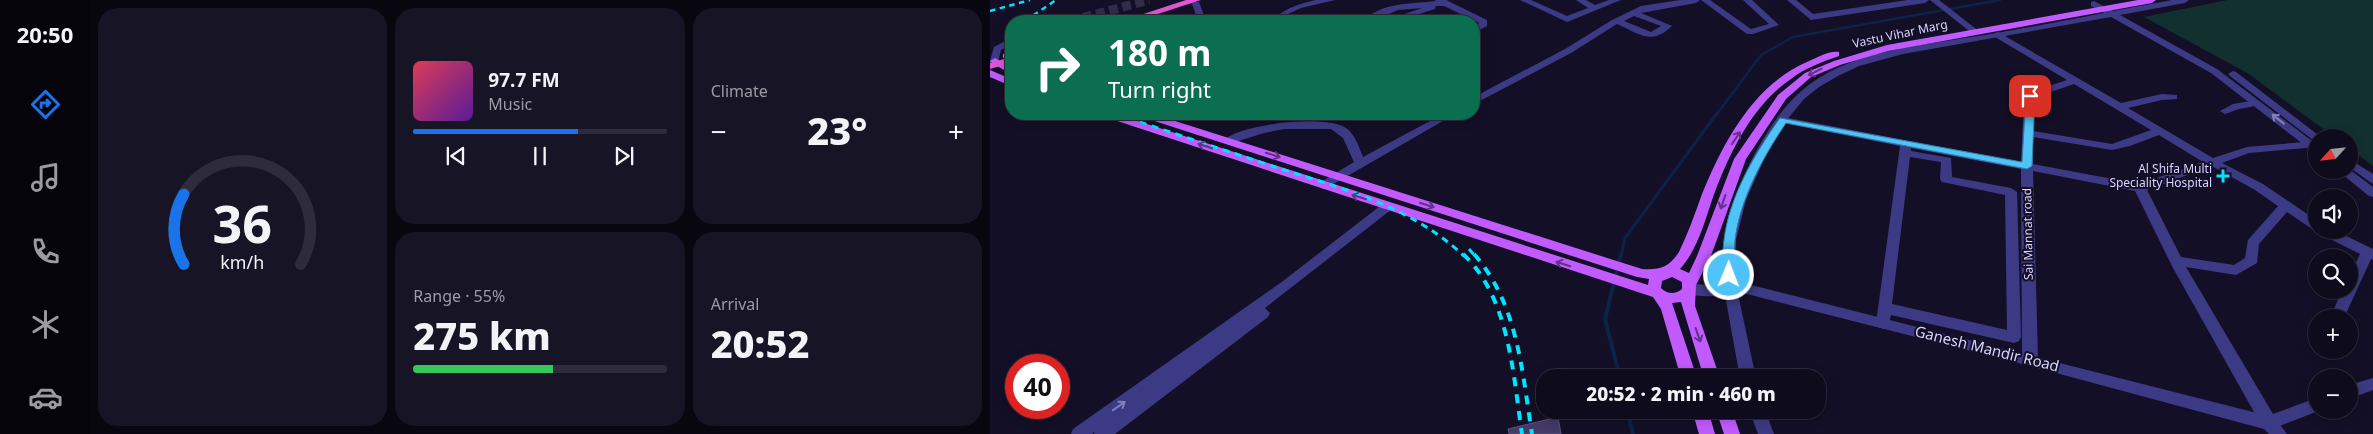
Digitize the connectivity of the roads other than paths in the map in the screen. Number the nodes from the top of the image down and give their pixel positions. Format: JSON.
{"nodes":[{"id":1,"x":1207,"y":0,"type":"edge"},
{"id":2,"x":1330,"y":0,"type":"edge"},
{"id":3,"x":1524,"y":0,"type":"edge"},
{"id":4,"x":1580,"y":0,"type":"edge"},
{"id":5,"x":1617,"y":0,"type":"edge"},
{"id":6,"x":1635,"y":0,"type":"edge"},
{"id":7,"x":1696,"y":0,"type":"edge"},
{"id":8,"x":1717,"y":0,"type":"edge"},
{"id":9,"x":1747,"y":0,"type":"edge"},
{"id":10,"x":1791,"y":0,"type":"edge"},
{"id":11,"x":1921,"y":0,"type":"edge"},
{"id":12,"x":2152,"y":0,"type":"edge"},
{"id":13,"x":2185,"y":0,"type":"edge"},
{"id":14,"x":1706,"y":1,"type":"edge"},
{"id":15,"x":1196,"y":2,"type":"edge"},
{"id":16,"x":1441,"y":2,"type":"edge"},
{"id":17,"x":1936,"y":2,"type":"edge"},
{"id":18,"x":2109,"y":7,"type":"edge"},
{"id":19,"x":1594,"y":8,"type":"junction"},
{"id":20,"x":1382,"y":11,"type":"junction"},
{"id":21,"x":1645,"y":12,"type":"junction"},
{"id":22,"x":1149,"y":15,"type":"edge"},
{"id":23,"x":1156,"y":15,"type":"edge"},
{"id":24,"x":1200,"y":15,"type":"edge"},
{"id":25,"x":1282,"y":15,"type":"edge"},
{"id":26,"x":1376,"y":15,"type":"edge"},
{"id":27,"x":1386,"y":15,"type":"edge"},
{"id":28,"x":1407,"y":15,"type":"edge"},
{"id":29,"x":1469,"y":15,"type":"edge"},
{"id":30,"x":1480,"y":20,"type":"edge"},
{"id":31,"x":1617,"y":21,"type":"junction"},
{"id":32,"x":1665,"y":23,"type":"dead end"},
{"id":33,"x":1627,"y":25,"type":"junction"},
{"id":34,"x":1968,"y":26,"type":"junction"},
{"id":35,"x":1480,"y":28,"type":"edge"},
{"id":36,"x":1998,"y":35,"type":"junction"},
{"id":37,"x":1005,"y":42,"type":"edge"},
{"id":38,"x":1005,"y":44,"type":"edge"},
{"id":39,"x":990,"y":48,"type":"edge"},
{"id":40,"x":993,"y":63,"type":"edge"},
{"id":41,"x":1005,"y":68,"type":"edge"},
{"id":42,"x":990,"y":73,"type":"edge"},
{"id":43,"x":1005,"y":80,"type":"edge"},
{"id":44,"x":2074,"y":81,"type":"junction"},
{"id":45,"x":2173,"y":97,"type":"dead end"},
{"id":46,"x":1480,"y":98,"type":"edge"},
{"id":47,"x":2256,"y":103,"type":"junction"},
{"id":48,"x":2119,"y":107,"type":"junction"},
{"id":49,"x":2225,"y":111,"type":"dead end"},
{"id":50,"x":1124,"y":120,"type":"edge"},
{"id":51,"x":1162,"y":120,"type":"edge"},
{"id":52,"x":1437,"y":120,"type":"edge"},
{"id":53,"x":1783,"y":120,"type":"junction"},
{"id":54,"x":2159,"y":131,"type":"junction"},
{"id":55,"x":2028,"y":133,"type":"junction"},
{"id":56,"x":2308,"y":138,"type":"edge"},
{"id":57,"x":2308,"y":139,"type":"edge"},
{"id":58,"x":1228,"y":141,"type":"junction"},
{"id":59,"x":2308,"y":144,"type":"edge"},
{"id":60,"x":1906,"y":148,"type":"junction"},
{"id":61,"x":2212,"y":162,"type":"junction"},
{"id":62,"x":1360,"y":164,"type":"junction"},
{"id":63,"x":2027,"y":166,"type":"junction"},
{"id":64,"x":2358,"y":169,"type":"edge"},
{"id":65,"x":1337,"y":176,"type":"junction"},
{"id":66,"x":2355,"y":179,"type":"joint"},
{"id":67,"x":2372,"y":180,"type":"edge"},
{"id":68,"x":1325,"y":186,"type":"junction"},
{"id":69,"x":2140,"y":188,"type":"junction"},
{"id":70,"x":2373,"y":193,"type":"edge"},
{"id":71,"x":2286,"y":206,"type":"junction"},
{"id":72,"x":1393,"y":207,"type":"junction"},
{"id":73,"x":2308,"y":221,"type":"edge"},
{"id":74,"x":2341,"y":239,"type":"edge"},
{"id":75,"x":2371,"y":254,"type":"edge"},
{"id":76,"x":2177,"y":261,"type":"junction"},
{"id":77,"x":1664,"y":274,"type":"junction"},
{"id":78,"x":2358,"y":275,"type":"edge"},
{"id":79,"x":1689,"y":288,"type":"junction"},
{"id":80,"x":1729,"y":290,"type":"junction"},
{"id":81,"x":1659,"y":294,"type":"junction"},
{"id":82,"x":1884,"y":316,"type":"junction"},
{"id":83,"x":2030,"y":360,"type":"junction"},
{"id":84,"x":1686,"y":369,"type":"edge"},
{"id":85,"x":1709,"y":369,"type":"edge"},
{"id":86,"x":1746,"y":369,"type":"edge"},
{"id":87,"x":2371,"y":387,"type":"edge"},
{"id":88,"x":2358,"y":390,"type":"edge"},
{"id":89,"x":2308,"y":409,"type":"edge"},
{"id":90,"x":1703,"y":419,"type":"edge"},
{"id":91,"x":1727,"y":419,"type":"edge"},
{"id":92,"x":1760,"y":419,"type":"edge"},
{"id":93,"x":2274,"y":428,"type":"edge"},
{"id":94,"x":1079,"y":434,"type":"edge"},
{"id":95,"x":1102,"y":434,"type":"edge"},
{"id":96,"x":1707,"y":434,"type":"edge"},
{"id":97,"x":1732,"y":434,"type":"edge"},
{"id":98,"x":1766,"y":434,"type":"edge"}],
"edges":[{"from":1,"to":15,"type":"highway"},
{"from":2,"to":25,"type":"street"},
{"from":3,"to":19,"type":"street"},
{"from":4,"to":19,"type":"street"},
{"from":5,"to":19,"type":"street"},
{"from":6,"to":21,"type":"street"},
{"from":7,"to":21,"type":"street"},
{"from":8,"to":14,"type":"street"},
{"from":9,"to":14,"type":"street"},
{"from":10,"to":11,"type":"street"},
{"from":12,"to":18,"type":"main road","name":"Vastu Vihar Marg"},
{"from":13,"to":18,"type":"street"},
{"from":15,"to":22,"type":"highway"},
{"from":15,"to":23,"type":"highway"},
{"from":15,"to":24,"type":"street"},
{"from":16,"to":20,"type":"street"},
{"from":16,"to":28,"type":"street"},
{"from":16,"to":29,"type":"street"},
{"from":17,"to":34,"type":"street"},
{"from":18,"to":34,"type":"main road","name":"Vastu Vihar Marg"},
{"from":18,"to":36,"type":"street"},
{"from":18,"to":47,"type":"street"},
{"from":18,"to":56,"type":"street"},
{"from":20,"to":26,"type":"street"},
{"from":20,"to":27,"type":"street"},
{"from":21,"to":31,"type":"street"},
{"from":21,"to":32,"type":"street"},
{"from":21,"to":33,"type":"street"},
{"from":21,"to":33,"type":"street"},
{"from":30,"to":35,"type":"street"},
{"from":31,"to":33,"type":"street"},
{"from":31,"to":46,"type":"street"},
{"from":77,"to":34,"type":"main road","one_way":true},
{"from":34,"to":79,"type":"main road","name":"Vastu Vihar Marg","one_way":true},
{"from":36,"to":44,"type":"street"},
{"from":36,"to":53,"type":"street"},
{"from":37,"to":39,"type":"street"},
{"from":38,"to":40,"type":"street"},
{"from":40,"to":41,"type":"main road"},
{"from":42,"to":43,"type":"main road"},
{"from":44,"to":48,"type":"street"},
{"from":44,"to":55,"type":"street","name":"Sai Mannat road"},
{"from":45,"to":48,"type":"street"},
{"from":47,"to":49,"type":"street"},
{"from":57,"to":47,"type":"street","one_way":true},
{"from":48,"to":54,"type":"street"},
{"from":68,"to":50,"type":"main road","one_way":true},
{"from":51,"to":58,"type":"main road"},
{"from":52,"to":62,"type":"street"},
{"from":53,"to":60,"type":"street"},
{"from":53,"to":80,"type":"street"},
{"from":54,"to":55,"type":"street"},
{"from":54,"to":61,"type":"street"},
{"from":55,"to":63,"type":"street","name":"Sai Mannat road"},
{"from":58,"to":62,"type":"street"},
{"from":58,"to":65,"type":"main road","one_way":true},
{"from":59,"to":61,"type":"street"},
{"from":60,"to":63,"type":"street"},
{"from":60,"to":82,"type":"street"},
{"from":60,"to":82,"type":"street"},
{"from":61,"to":69,"type":"street"},
{"from":61,"to":71,"type":"street"},
{"from":62,"to":65,"type":"street"},
{"from":63,"to":69,"type":"street"},
{"from":63,"to":83,"type":"street","name":"Sai Mannat road"},
{"from":64,"to":67,"type":"street"},
{"from":65,"to":68,"type":"street"},
{"from":65,"to":77,"type":"main road","one_way":true},
{"from":66,"to":67,"type":"street"},
{"from":66,"to":70,"type":"street"},
{"from":72,"to":68,"type":"main road","one_way":true},
{"from":69,"to":76,"type":"street"},
{"from":71,"to":73,"type":"street"},
{"from":71,"to":76,"type":"street"},
{"from":81,"to":72,"type":"main road","one_way":true},
{"from":94,"to":72,"type":"street","one_way":true},
{"from":72,"to":95,"type":"street"},
{"from":74,"to":75,"type":"street"},
{"from":75,"to":78,"type":"street"},
{"from":76,"to":93,"type":"street"},
{"from":77,"to":79,"type":"main road"},
{"from":77,"to":81,"type":"main road"},
{"from":79,"to":80,"type":"street","name":"Ganesh Mandir Road"},
{"from":79,"to":81,"type":"main road"},
{"from":79,"to":85,"type":"main road","one_way":true},
{"from":80,"to":82,"type":"street","name":"Ganesh Mandir Road"},
{"from":80,"to":86,"type":"street"},
{"from":81,"to":84,"type":"main road"},
{"from":82,"to":83,"type":"street","name":"Ganesh Mandir Road"},
{"from":83,"to":93,"type":"street","name":"Ganesh Mandir Road"},
{"from":87,"to":88,"type":"street"},
{"from":89,"to":93,"type":"street"},
{"from":90,"to":96,"type":"main road"},
{"from":91,"to":97,"type":"main road"},
{"from":92,"to":98,"type":"street"}]}
